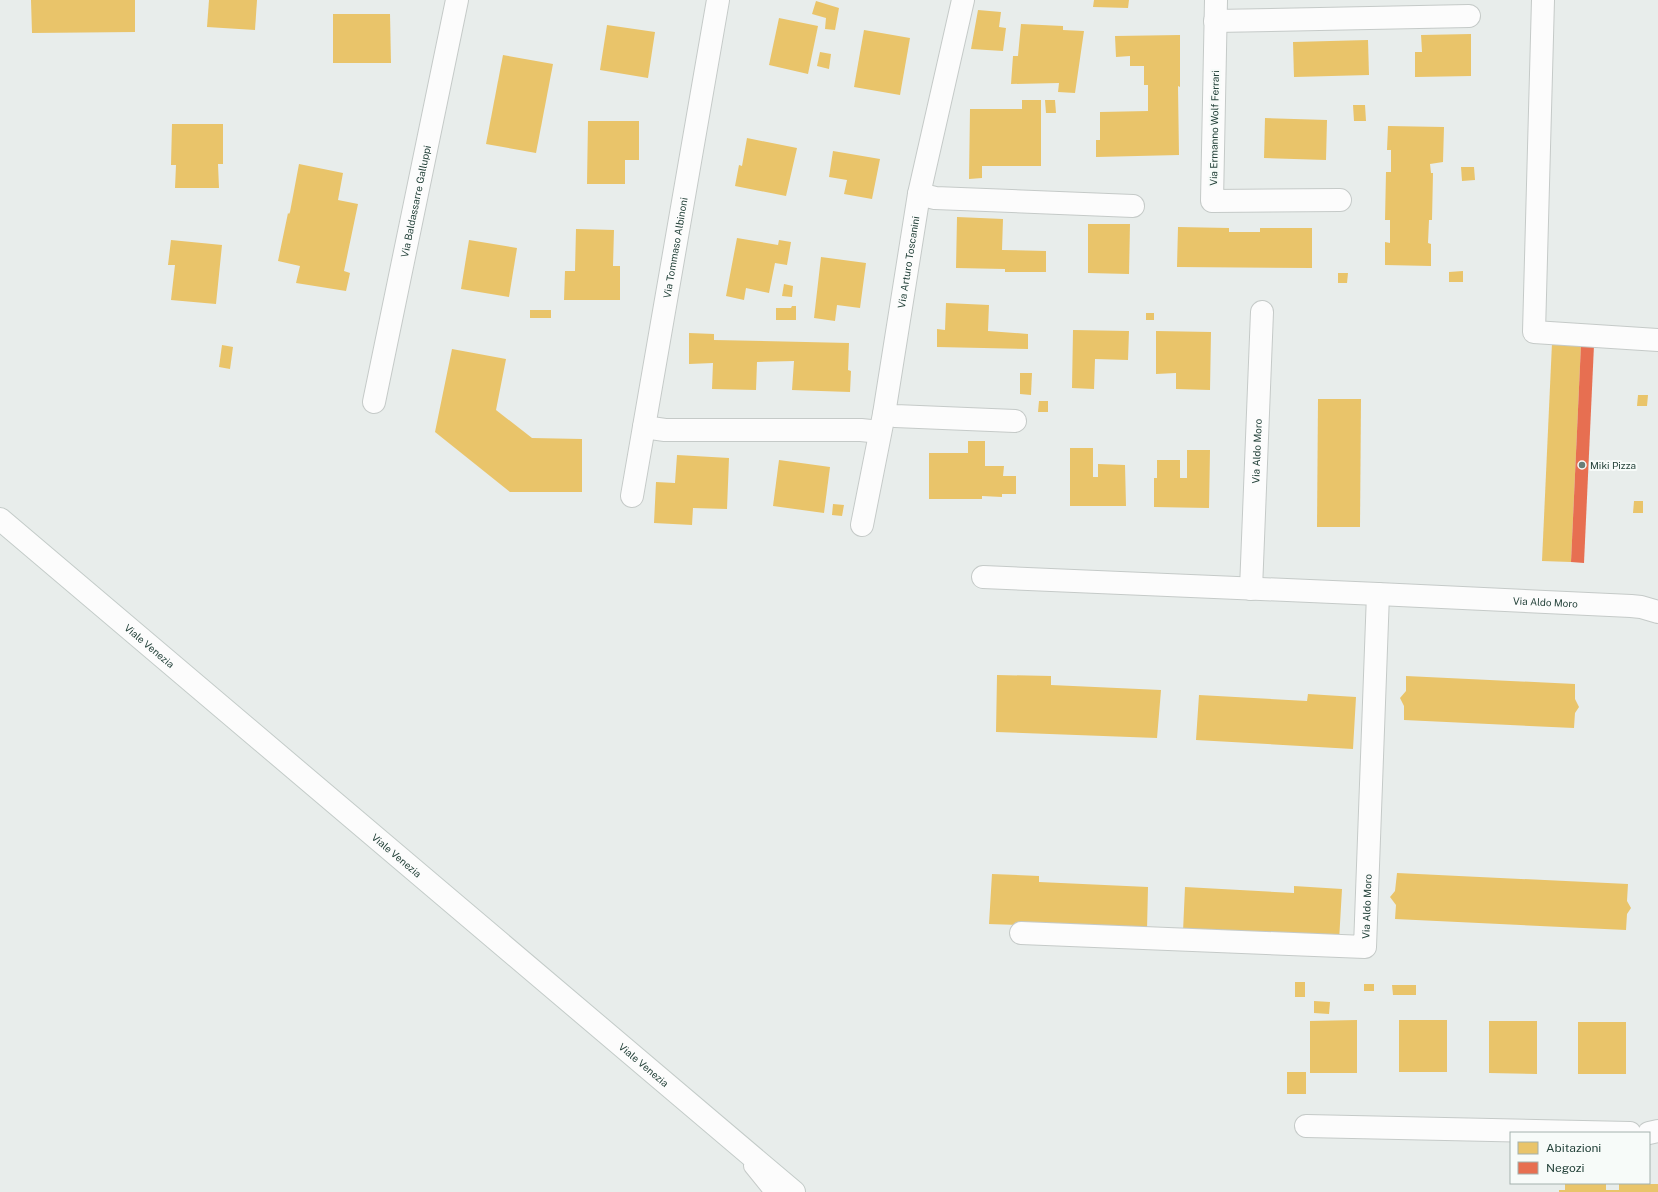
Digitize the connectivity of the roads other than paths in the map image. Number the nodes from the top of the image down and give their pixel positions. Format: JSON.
{"nodes":[{"id":1,"x":457,"y":0,"type":"edge"},
{"id":2,"x":718,"y":0,"type":"edge"},
{"id":3,"x":963,"y":0,"type":"edge"},
{"id":4,"x":1543,"y":0,"type":"edge"},
{"id":5,"x":1216,"y":10,"type":"edge"},
{"id":6,"x":1469,"y":16,"type":"dead end"},
{"id":7,"x":919,"y":194,"type":"junction"},
{"id":8,"x":1340,"y":200,"type":"dead end"},
{"id":9,"x":1133,"y":206,"type":"dead end"},
{"id":10,"x":1262,"y":312,"type":"dead end"},
{"id":11,"x":1658,"y":340,"type":"edge"},
{"id":12,"x":374,"y":402,"type":"dead end"},
{"id":13,"x":1015,"y":421,"type":"dead end"},
{"id":14,"x":882,"y":423,"type":"junction"},
{"id":15,"x":644,"y":427,"type":"junction"},
{"id":16,"x":632,"y":496,"type":"dead end"},
{"id":17,"x":0,"y":519,"type":"edge"},
{"id":18,"x":862,"y":525,"type":"dead end"},
{"id":19,"x":983,"y":577,"type":"dead end"},
{"id":20,"x":1251,"y":589,"type":"junction"},
{"id":21,"x":1378,"y":594,"type":"junction"},
{"id":22,"x":1652,"y":607,"type":"edge"},
{"id":23,"x":1021,"y":933,"type":"dead end"},
{"id":24,"x":1306,"y":1126,"type":"dead end"},
{"id":25,"x":1584,"y":1132,"type":"edge"},
{"id":26,"x":729,"y":1138,"type":"junction"},
{"id":27,"x":773,"y":1192,"type":"edge"},
{"id":28,"x":794,"y":1192,"type":"edge"}],
"edges":[{"from":1,"to":12,"type":"street","name":"Via Baldassarre Galluppi"},
{"from":2,"to":15,"type":"street","name":"Via Tommaso Albinoni"},
{"from":3,"to":7,"type":"street","name":"Via Arturo Toscanini"},
{"from":4,"to":11,"type":"street"},
{"from":5,"to":6,"type":"street"},
{"from":5,"to":8,"type":"street","name":"Via Ermanno Wolf Ferrari"},
{"from":7,"to":9,"type":"street"},
{"from":7,"to":14,"type":"street","name":"Via Arturo Toscanini"},
{"from":10,"to":20,"type":"street","name":"Via Aldo Moro"},
{"from":13,"to":14,"type":"street"},
{"from":14,"to":15,"type":"street"},
{"from":14,"to":18,"type":"street","name":"Via Arturo Toscanini"},
{"from":15,"to":16,"type":"street","name":"Via Tommaso Albinoni"},
{"from":17,"to":26,"type":"street","name":"Viale Venezia"},
{"from":19,"to":20,"type":"street","name":"Via Aldo Moro"},
{"from":20,"to":21,"type":"street","name":"Via Aldo Moro"},
{"from":21,"to":22,"type":"street","name":"Via Aldo Moro"},
{"from":21,"to":23,"type":"street","name":"Via Aldo Moro"},
{"from":24,"to":25,"type":"street"},
{"from":26,"to":27,"type":"lane"},
{"from":26,"to":28,"type":"street","name":"Viale Venezia"}]}
